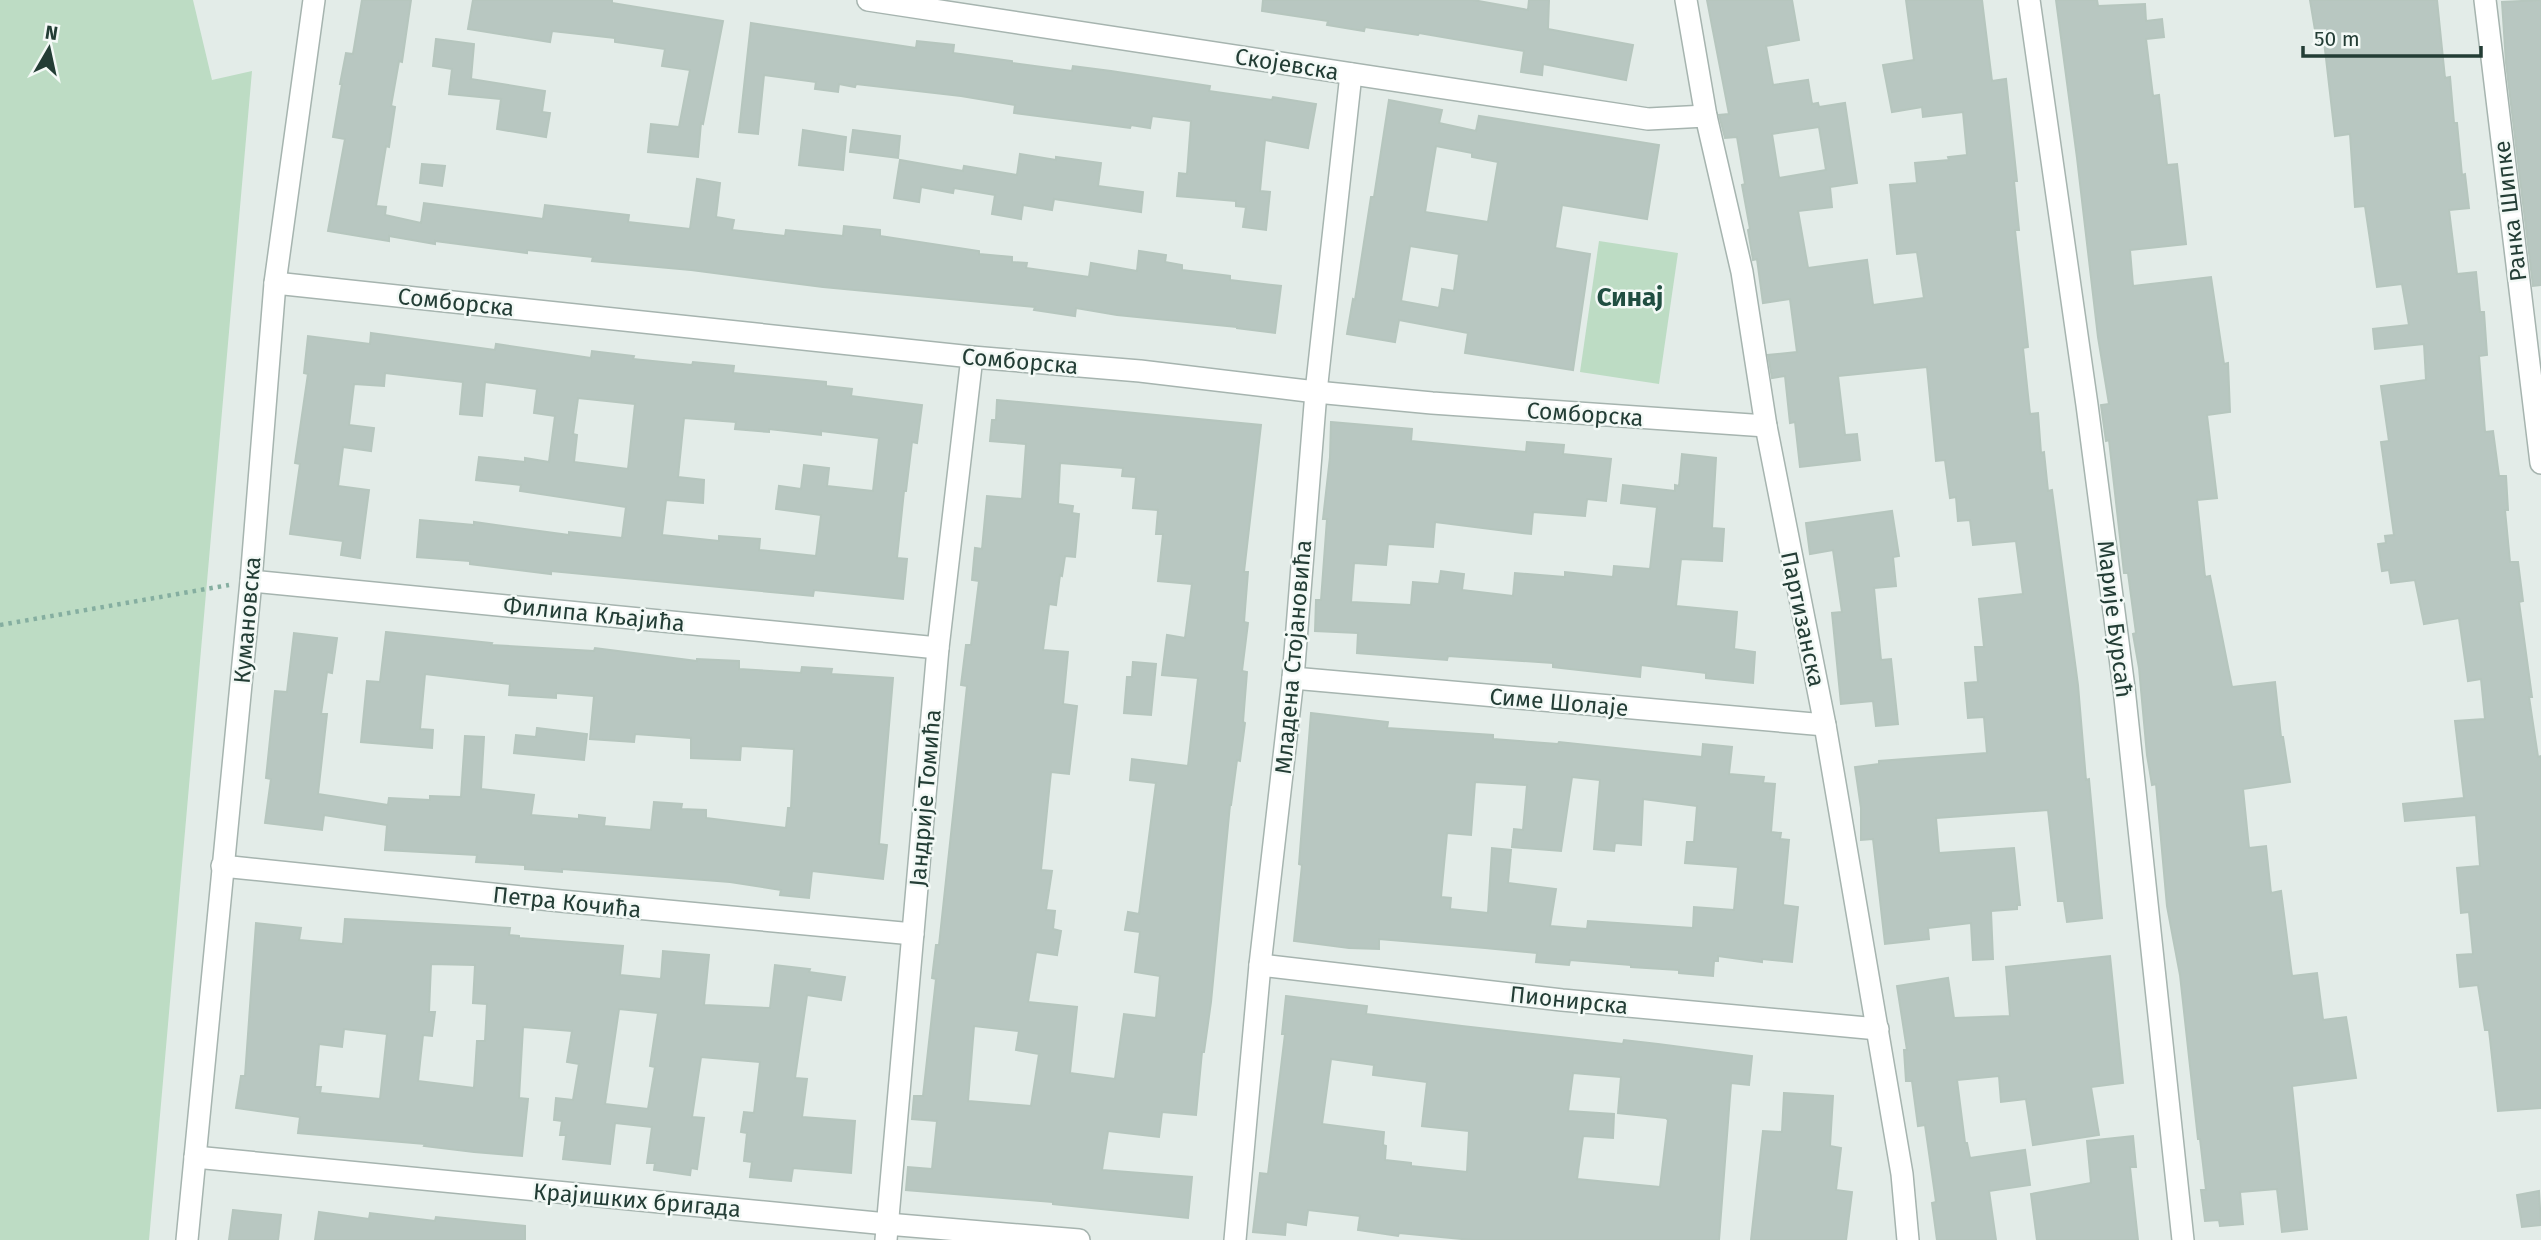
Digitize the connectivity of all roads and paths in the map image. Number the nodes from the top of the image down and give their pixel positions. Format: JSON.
{"nodes":[{"id":1,"x":314,"y":0,"type":"edge"},
{"id":2,"x":868,"y":0,"type":"edge"},
{"id":3,"x":1686,"y":0,"type":"edge"},
{"id":4,"x":2029,"y":0,"type":"edge"},
{"id":5,"x":2484,"y":0,"type":"edge"},
{"id":6,"x":1351,"y":74,"type":"junction"},
{"id":7,"x":1706,"y":116,"type":"junction"},
{"id":8,"x":275,"y":283,"type":"junction"},
{"id":9,"x":972,"y":357,"type":"junction"},
{"id":10,"x":1316,"y":392,"type":"junction"},
{"id":11,"x":1766,"y":425,"type":"junction"},
{"id":12,"x":2541,"y":463,"type":"edge"},
{"id":13,"x":251,"y":581,"type":"junction"},
{"id":14,"x":0,"y":625,"type":"edge"},
{"id":15,"x":938,"y":648,"type":"junction"},
{"id":16,"x":1293,"y":678,"type":"junction"},
{"id":17,"x":1825,"y":725,"type":"junction"},
{"id":18,"x":222,"y":866,"type":"junction"},
{"id":19,"x":913,"y":934,"type":"junction"},
{"id":20,"x":1260,"y":965,"type":"junction"},
{"id":21,"x":1878,"y":1029,"type":"junction"},
{"id":22,"x":195,"y":1157,"type":"junction"},
{"id":23,"x":886,"y":1232,"type":"edge"},
{"id":24,"x":187,"y":1240,"type":"edge"},
{"id":25,"x":1079,"y":1240,"type":"edge"},
{"id":26,"x":1235,"y":1240,"type":"edge"},
{"id":27,"x":1908,"y":1240,"type":"edge"},
{"id":28,"x":2183,"y":1240,"type":"edge"}],
"edges":[{"from":1,"to":8,"type":"street","name":"Кумановска"},
{"from":2,"to":6,"type":"street","name":"Скојевска"},
{"from":3,"to":7,"type":"street","name":"Партизанска"},
{"from":4,"to":28,"type":"street","name":"Марије Бурсаћ"},
{"from":5,"to":12,"type":"street","name":"Ранка Шипке"},
{"from":6,"to":7,"type":"street","name":"Скојевска"},
{"from":6,"to":10,"type":"street","name":"Младена Стојановића"},
{"from":7,"to":11,"type":"street","name":"Партизанска"},
{"from":8,"to":9,"type":"street","name":"Сомборска"},
{"from":8,"to":13,"type":"street","name":"Кумановска"},
{"from":9,"to":10,"type":"street","name":"Сомборска"},
{"from":9,"to":15,"type":"street","name":"Јандрије Томића"},
{"from":10,"to":11,"type":"street","name":"Сомборска"},
{"from":10,"to":16,"type":"street","name":"Младена Стојановића"},
{"from":11,"to":17,"type":"street","name":"Партизанска"},
{"from":13,"to":14,"type":"path"},
{"from":13,"to":15,"type":"street","name":"Филипа Кљајића"},
{"from":13,"to":18,"type":"street","name":"Кумановска"},
{"from":15,"to":19,"type":"street","name":"Јандрије Томића"},
{"from":16,"to":17,"type":"street","name":"Симе Шолаје"},
{"from":16,"to":20,"type":"street","name":"Младена Стојановића"},
{"from":17,"to":21,"type":"street","name":"Партизанска"},
{"from":18,"to":19,"type":"street","name":"Петра Кочића"},
{"from":18,"to":22,"type":"street","name":"Кумановска"},
{"from":19,"to":23,"type":"street","name":"Јандрије Томића"},
{"from":20,"to":21,"type":"street","name":"Пионирска"},
{"from":20,"to":26,"type":"street","name":"Младена Стојановића"},
{"from":21,"to":27,"type":"street","name":"Партизанска"},
{"from":22,"to":23,"type":"street","name":"Крајишких бригада"},
{"from":22,"to":24,"type":"street","name":"Кумановска"},
{"from":23,"to":25,"type":"street","name":"Крајишких бригада"}]}
